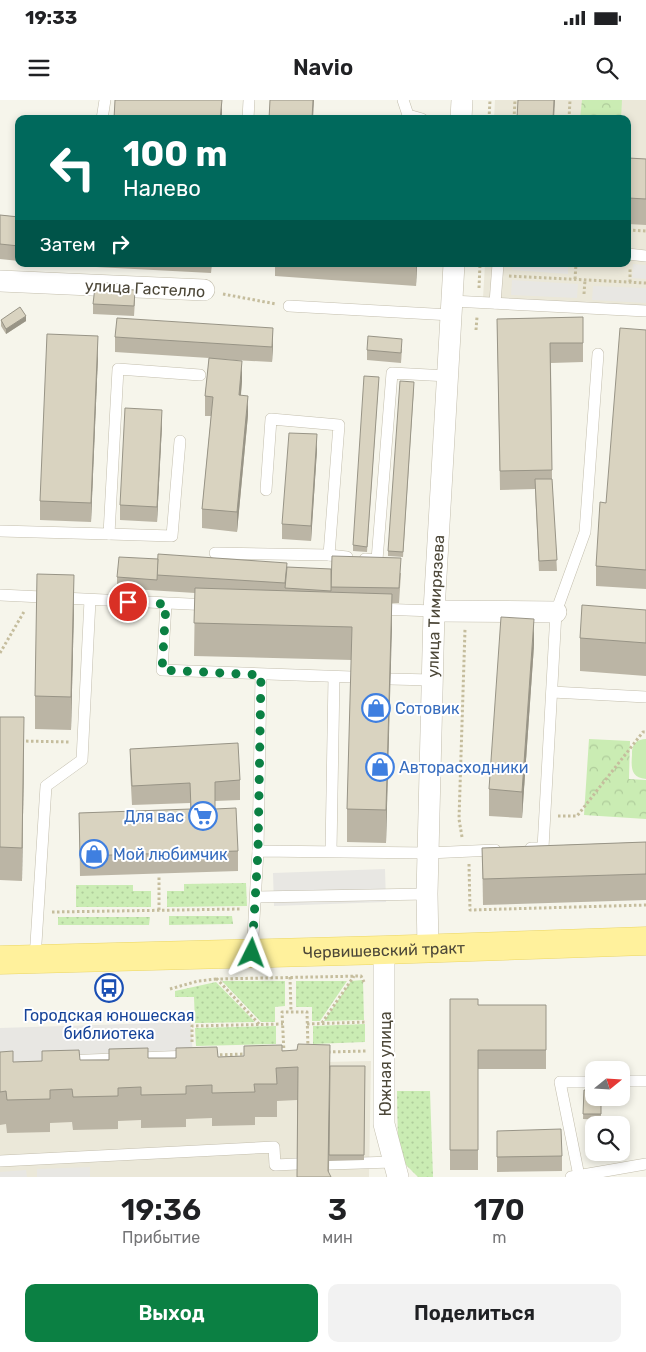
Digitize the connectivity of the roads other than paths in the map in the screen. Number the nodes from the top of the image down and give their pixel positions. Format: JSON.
{"nodes":[{"id":1,"x":105,"y":100,"type":"edge"},
{"id":2,"x":249,"y":100,"type":"edge"},
{"id":3,"x":403,"y":100,"type":"edge"},
{"id":4,"x":462,"y":100,"type":"edge"},
{"id":5,"x":103,"y":115,"type":"edge"},
{"id":6,"x":248,"y":115,"type":"edge"},
{"id":7,"x":408,"y":115,"type":"edge"},
{"id":8,"x":461,"y":115,"type":"edge"},
{"id":9,"x":631,"y":254,"type":"edge"},
{"id":10,"x":646,"y":256,"type":"edge"},
{"id":11,"x":454,"y":267,"type":"edge"},
{"id":12,"x":498,"y":267,"type":"edge"},
{"id":13,"x":0,"y":281,"type":"edge"},
{"id":14,"x":204,"y":290,"type":"road end"},
{"id":15,"x":495,"y":302,"type":"junction"},
{"id":16,"x":289,"y":306,"type":"road end"},
{"id":17,"x":452,"y":308,"type":"junction"},
{"id":18,"x":646,"y":311,"type":"edge"},
{"id":19,"x":598,"y":354,"type":"dead end"},
{"id":20,"x":200,"y":375,"type":"dead end"},
{"id":21,"x":448,"y":376,"type":"junction"},
{"id":22,"x":180,"y":441,"type":"dead end"},
{"id":23,"x":266,"y":490,"type":"dead end"},
{"id":24,"x":0,"y":532,"type":"edge"},
{"id":25,"x":109,"y":534,"type":"junction"},
{"id":26,"x":215,"y":553,"type":"dead end"},
{"id":27,"x":329,"y":555,"type":"junction"},
{"id":28,"x":0,"y":595,"type":"edge"},
{"id":29,"x":90,"y":600,"type":"junction"},
{"id":30,"x":166,"y":604,"type":"junction"},
{"id":31,"x":226,"y":606,"type":"edge"},
{"id":32,"x":364,"y":609,"type":"edge"},
{"id":33,"x":434,"y":611,"type":"junction"},
{"id":34,"x":556,"y":612,"type":"junction"},
{"id":35,"x":261,"y":675,"type":"junction"},
{"id":36,"x":334,"y":677,"type":"junction"},
{"id":37,"x":352,"y":677,"type":"edge"},
{"id":38,"x":390,"y":679,"type":"edge"},
{"id":39,"x":432,"y":680,"type":"junction"},
{"id":40,"x":552,"y":692,"type":"junction"},
{"id":41,"x":646,"y":697,"type":"edge"},
{"id":42,"x":258,"y":851,"type":"junction"},
{"id":43,"x":331,"y":851,"type":"junction"},
{"id":44,"x":428,"y":854,"type":"junction"},
{"id":45,"x":427,"y":894,"type":"junction"},
{"id":46,"x":255,"y":903,"type":"junction"},
{"id":47,"x":646,"y":940,"type":"edge"},
{"id":48,"x":428,"y":948,"type":"junction"},
{"id":49,"x":384,"y":950,"type":"junction"},
{"id":50,"x":252,"y":953,"type":"junction"},
{"id":51,"x":35,"y":959,"type":"junction"},
{"id":52,"x":0,"y":960,"type":"edge"},
{"id":53,"x":191,"y":1056,"type":"edge"},
{"id":54,"x":50,"y":1061,"type":"edge"},
{"id":55,"x":630,"y":1081,"type":"edge"},
{"id":56,"x":646,"y":1081,"type":"edge"},
{"id":57,"x":585,"y":1082,"type":"edge"},
{"id":58,"x":0,"y":1161,"type":"edge"},
{"id":59,"x":297,"y":1164,"type":"edge"},
{"id":60,"x":329,"y":1164,"type":"edge"},
{"id":61,"x":646,"y":1164,"type":"edge"},
{"id":62,"x":395,"y":1170,"type":"edge"},
{"id":63,"x":274,"y":1171,"type":"edge"},
{"id":64,"x":575,"y":1176,"type":"edge"}],
"edges":[{"from":1,"to":5,"type":"lane"},
{"from":2,"to":6,"type":"lane"},
{"from":3,"to":7,"type":"lane"},
{"from":4,"to":8,"type":"street"},
{"from":9,"to":10,"type":"lane"},
{"from":11,"to":17,"type":"street","name":"улица Тимирязева"},
{"from":12,"to":15,"type":"lane"},
{"from":13,"to":14,"type":"street","name":"улица Гастелло"},
{"from":15,"to":17,"type":"lane"},
{"from":15,"to":18,"type":"lane"},
{"from":16,"to":17,"type":"lane"},
{"from":17,"to":21,"type":"street","name":"улица Тимирязева"},
{"from":19,"to":34,"type":"lane"},
{"from":20,"to":25,"type":"lane"},
{"from":21,"to":27,"type":"lane"},
{"from":21,"to":33,"type":"street","name":"улица Тимирязева"},
{"from":22,"to":25,"type":"lane"},
{"from":23,"to":27,"type":"lane"},
{"from":24,"to":25,"type":"lane"},
{"from":26,"to":27,"type":"lane"},
{"from":28,"to":29,"type":"lane"},
{"from":29,"to":30,"type":"lane"},
{"from":29,"to":51,"type":"lane"},
{"from":30,"to":31,"type":"lane"},
{"from":30,"to":35,"type":"lane"},
{"from":32,"to":33,"type":"lane"},
{"from":33,"to":34,"type":"street"},
{"from":33,"to":39,"type":"street","name":"улица Тимирязева"},
{"from":34,"to":40,"type":"lane"},
{"from":35,"to":36,"type":"lane"},
{"from":35,"to":42,"type":"lane"},
{"from":36,"to":37,"type":"lane"},
{"from":36,"to":43,"type":"lane"},
{"from":38,"to":39,"type":"lane"},
{"from":39,"to":44,"type":"street","name":"улица Тимирязева"},
{"from":40,"to":41,"type":"lane"},
{"from":40,"to":44,"type":"lane"},
{"from":42,"to":43,"type":"lane"},
{"from":42,"to":46,"type":"lane"},
{"from":43,"to":44,"type":"lane"},
{"from":44,"to":45,"type":"street","name":"улица Тимирязева"},
{"from":45,"to":46,"type":"lane"},
{"from":45,"to":48,"type":"street","name":"улица Тимирязева"},
{"from":46,"to":50,"type":"lane"},
{"from":47,"to":48,"type":"main road","name":"Червишевский тракт"},
{"from":48,"to":49,"type":"main road","name":"Червишевский тракт"},
{"from":49,"to":50,"type":"main road","name":"Червишевский тракт"},
{"from":49,"to":62,"type":"street","name":"Южная улица"},
{"from":50,"to":51,"type":"main road","name":"Червишевский тракт"},
{"from":51,"to":52,"type":"main road","name":"Червишевский тракт"},
{"from":53,"to":54,"type":"lane"},
{"from":55,"to":56,"type":"lane"},
{"from":57,"to":64,"type":"lane"},
{"from":58,"to":63,"type":"lane"},
{"from":59,"to":63,"type":"lane"},
{"from":60,"to":62,"type":"lane"},
{"from":61,"to":64,"type":"lane"}]}
